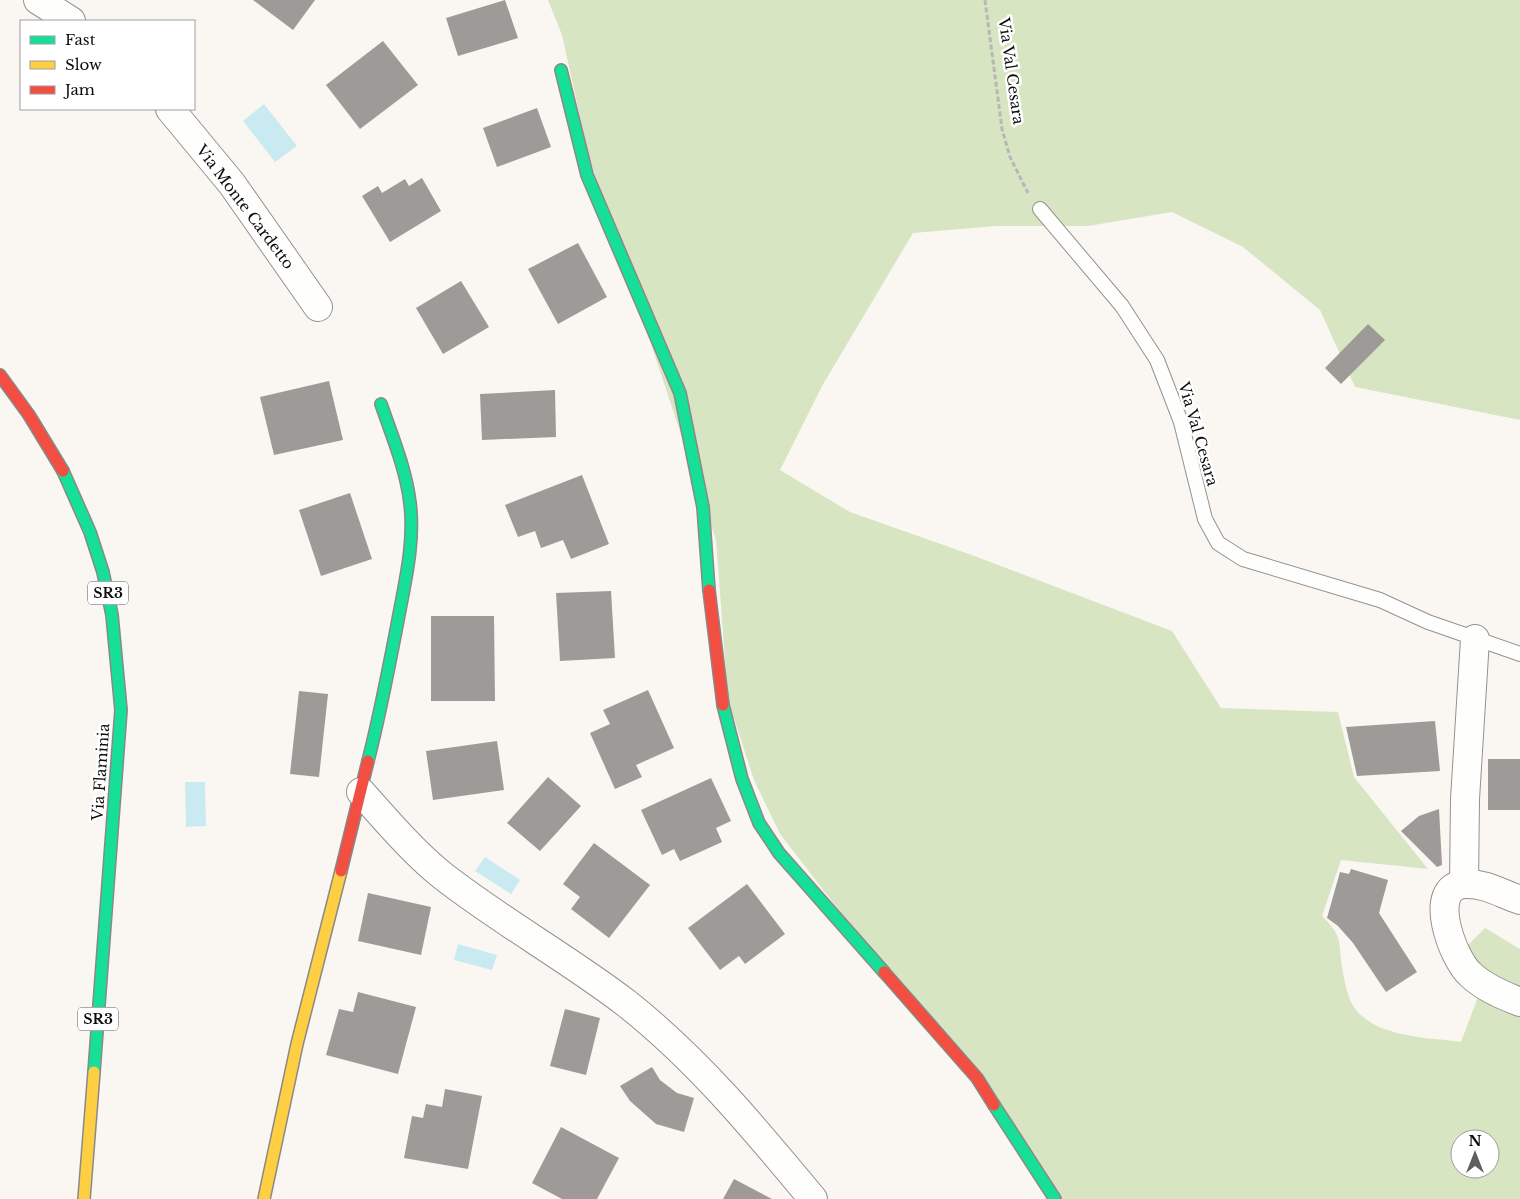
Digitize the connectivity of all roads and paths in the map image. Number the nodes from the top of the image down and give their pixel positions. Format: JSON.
{"nodes":[{"id":1,"x":38,"y":0,"type":"edge"},
{"id":2,"x":985,"y":0,"type":"edge"},
{"id":3,"x":68,"y":20,"type":"edge"},
{"id":4,"x":561,"y":70,"type":"dead end"},
{"id":5,"x":171,"y":110,"type":"edge"},
{"id":6,"x":1040,"y":209,"type":"joint"},
{"id":7,"x":318,"y":307,"type":"dead end"},
{"id":8,"x":0,"y":375,"type":"edge"},
{"id":9,"x":381,"y":404,"type":"dead end"},
{"id":10,"x":1475,"y":639,"type":"junction"},
{"id":11,"x":1520,"y":654,"type":"edge"},
{"id":12,"x":361,"y":792,"type":"junction"},
{"id":13,"x":1464,"y":884,"type":"junction"},
{"id":14,"x":1520,"y":900,"type":"edge"},
{"id":15,"x":1520,"y":1002,"type":"edge"},
{"id":16,"x":84,"y":1199,"type":"edge"},
{"id":17,"x":264,"y":1199,"type":"edge"},
{"id":18,"x":813,"y":1199,"type":"edge"},
{"id":19,"x":1055,"y":1199,"type":"edge"}],
"edges":[{"from":1,"to":3,"type":"street"},
{"from":2,"to":6,"type":"path","name":"Via Val Cesara"},
{"from":4,"to":19,"type":"street"},
{"from":5,"to":7,"type":"street","name":"Via Monte Cardetto"},
{"from":6,"to":10,"type":"lane","name":"Via Val Cesara"},
{"from":8,"to":16,"type":"street","name":"Via Flaminia","number":"SR3"},
{"from":9,"to":12,"type":"street"},
{"from":10,"to":11,"type":"lane","name":"Via Val Cesara"},
{"from":10,"to":13,"type":"street"},
{"from":12,"to":17,"type":"street"},
{"from":12,"to":18,"type":"street"},
{"from":13,"to":14,"type":"street"},
{"from":13,"to":15,"type":"street"}]}
